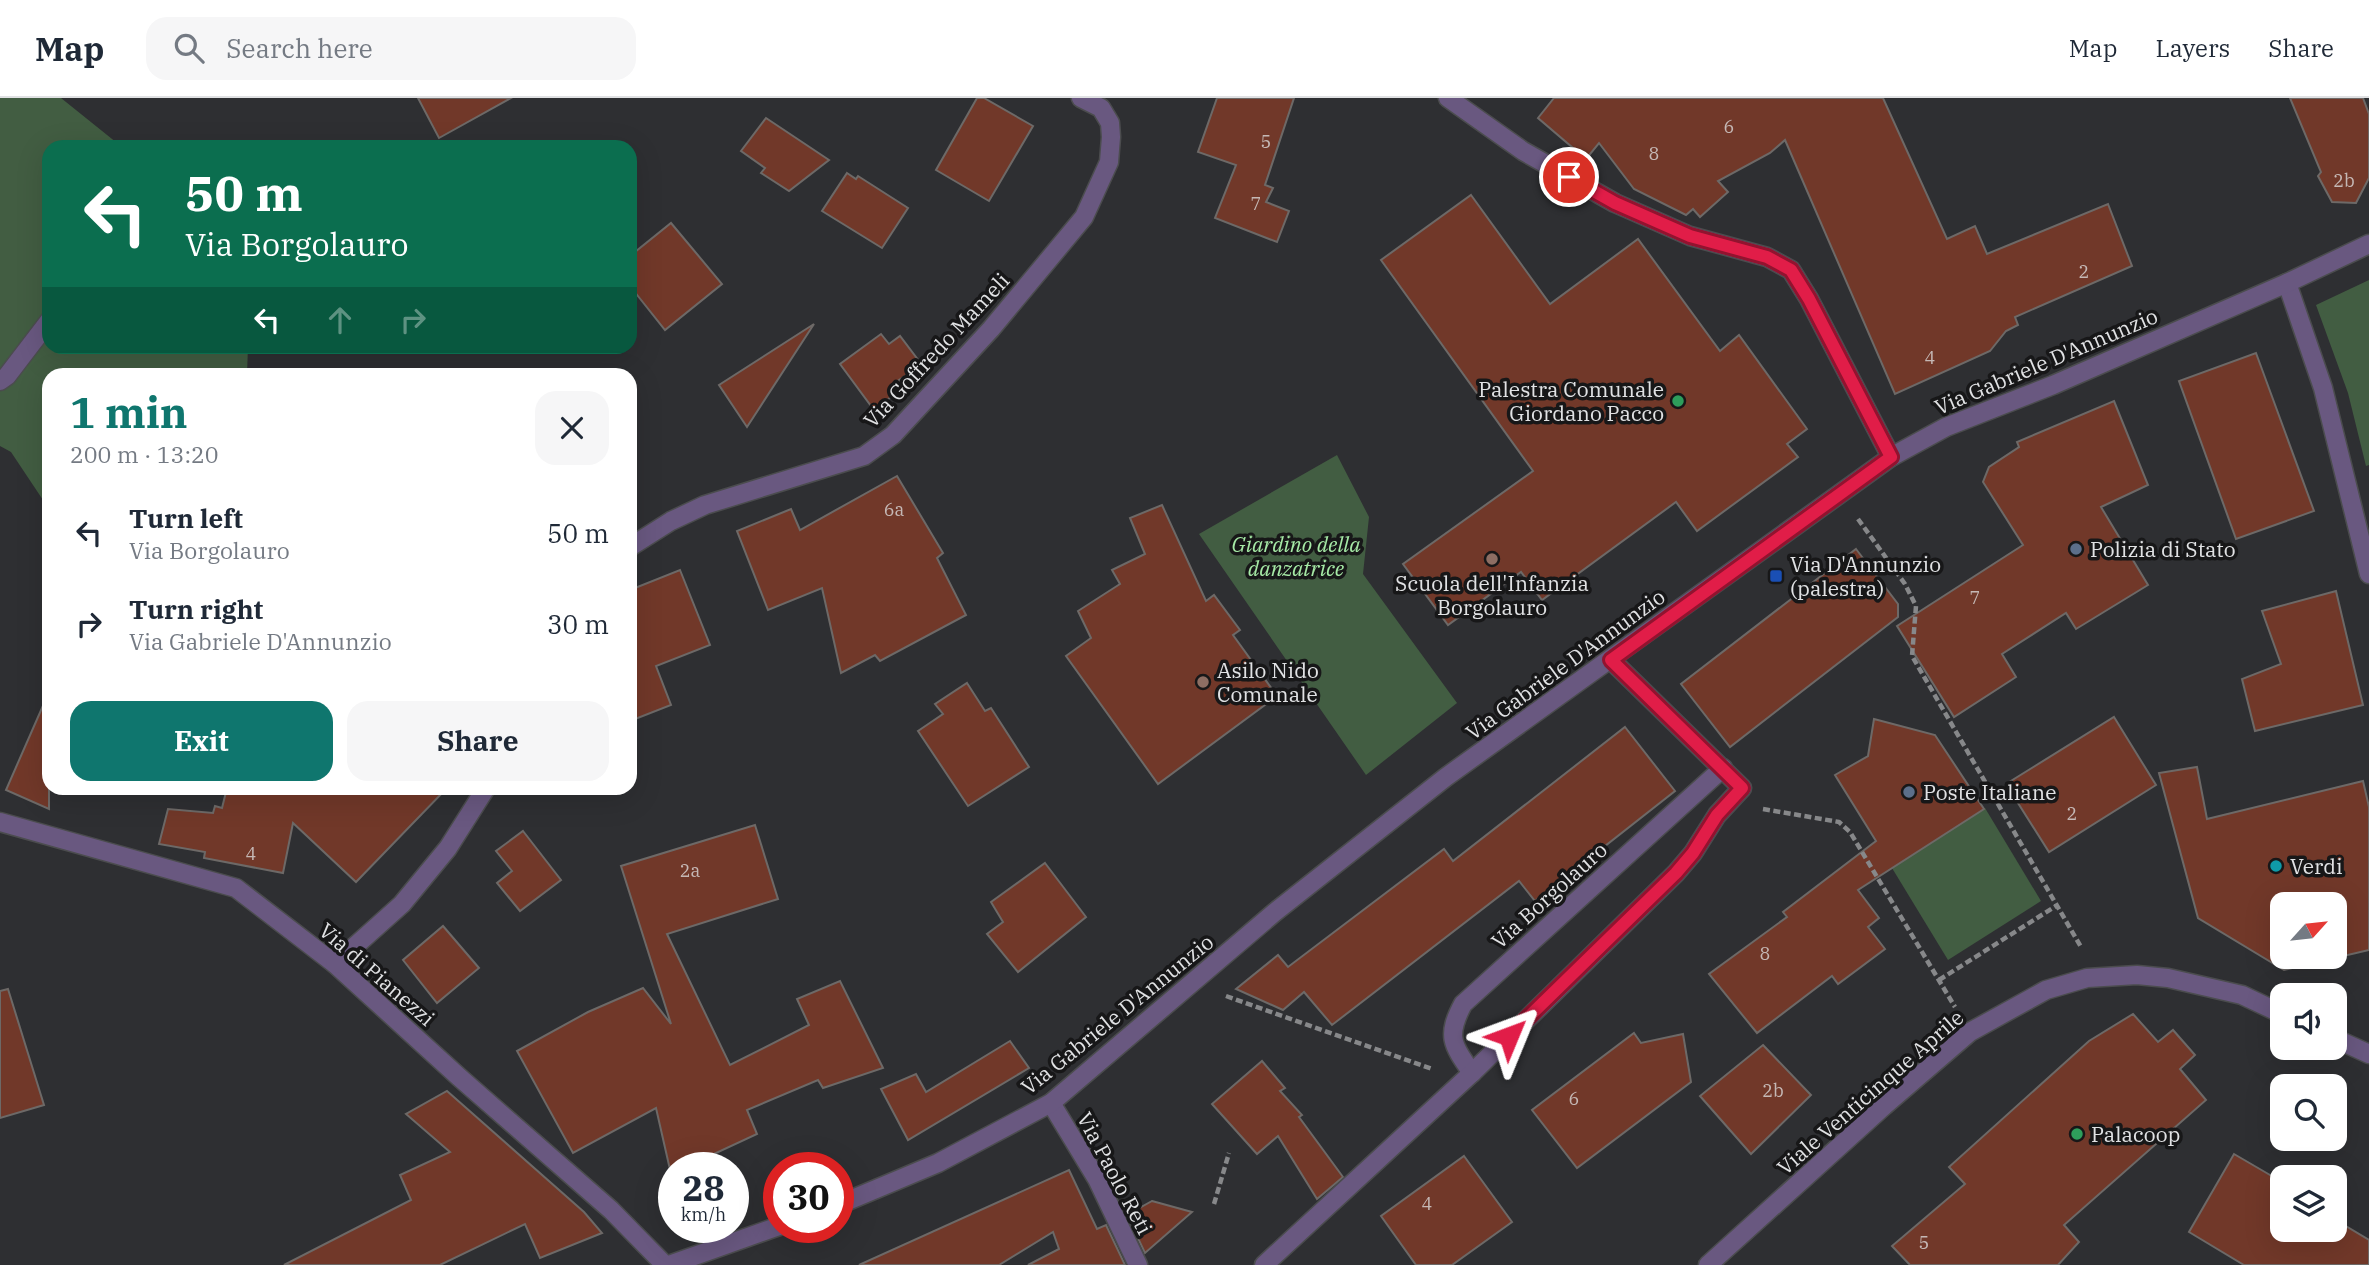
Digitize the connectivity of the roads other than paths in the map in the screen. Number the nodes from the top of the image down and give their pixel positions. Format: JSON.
{"nodes":[{"id":1,"x":1081,"y":98,"type":"edge"},
{"id":2,"x":1448,"y":98,"type":"edge"},
{"id":3,"x":2369,"y":244,"type":"edge"},
{"id":4,"x":2287,"y":283,"type":"junction"},
{"id":5,"x":42,"y":330,"type":"edge"},
{"id":6,"x":0,"y":381,"type":"edge"},
{"id":7,"x":1891,"y":457,"type":"junction"},
{"id":8,"x":637,"y":543,"type":"edge"},
{"id":9,"x":2369,"y":575,"type":"edge"},
{"id":10,"x":1611,"y":660,"type":"junction"},
{"id":11,"x":1723,"y":768,"type":"junction"},
{"id":12,"x":482,"y":795,"type":"edge"},
{"id":13,"x":0,"y":822,"type":"edge"},
{"id":14,"x":335,"y":964,"type":"junction"},
{"id":15,"x":2270,"y":1008,"type":"edge"},
{"id":16,"x":2347,"y":1044,"type":"edge"},
{"id":17,"x":2369,"y":1054,"type":"edge"},
{"id":18,"x":1472,"y":1073,"type":"junction"},
{"id":19,"x":1051,"y":1103,"type":"junction"},
{"id":20,"x":854,"y":1198,"type":"edge"},
{"id":21,"x":763,"y":1232,"type":"edge"},
{"id":22,"x":667,"y":1265,"type":"edge"},
{"id":23,"x":1138,"y":1265,"type":"edge"},
{"id":24,"x":1264,"y":1265,"type":"edge"},
{"id":25,"x":1708,"y":1265,"type":"edge"}],
"edges":[{"from":1,"to":8,"type":"street","name":"Via Goffredo Mameli"},
{"from":2,"to":7,"type":"street"},
{"from":3,"to":4,"type":"street","name":"Via Gabriele D'Annunzio"},
{"from":4,"to":7,"type":"street","name":"Via Gabriele D'Annunzio"},
{"from":4,"to":9,"type":"street"},
{"from":5,"to":6,"type":"street"},
{"from":7,"to":10,"type":"street","name":"Via Gabriele D'Annunzio"},
{"from":10,"to":11,"type":"street"},
{"from":10,"to":19,"type":"street","name":"Via Gabriele D'Annunzio"},
{"from":11,"to":18,"type":"street"},
{"from":11,"to":18,"type":"street","name":"Via Borgolauro"},
{"from":12,"to":14,"type":"street"},
{"from":13,"to":14,"type":"street","name":"Via di Pianezzi"},
{"from":14,"to":22,"type":"street","name":"Via di Pianezzi"},
{"from":15,"to":25,"type":"street","name":"Viale Venticinque Aprile"},
{"from":16,"to":17,"type":"street"},
{"from":18,"to":24,"type":"street"},
{"from":19,"to":20,"type":"street","name":"Via Gabriele D'Annunzio"},
{"from":19,"to":23,"type":"street","name":"Via Paolo Reti"},
{"from":21,"to":22,"type":"street"}]}
